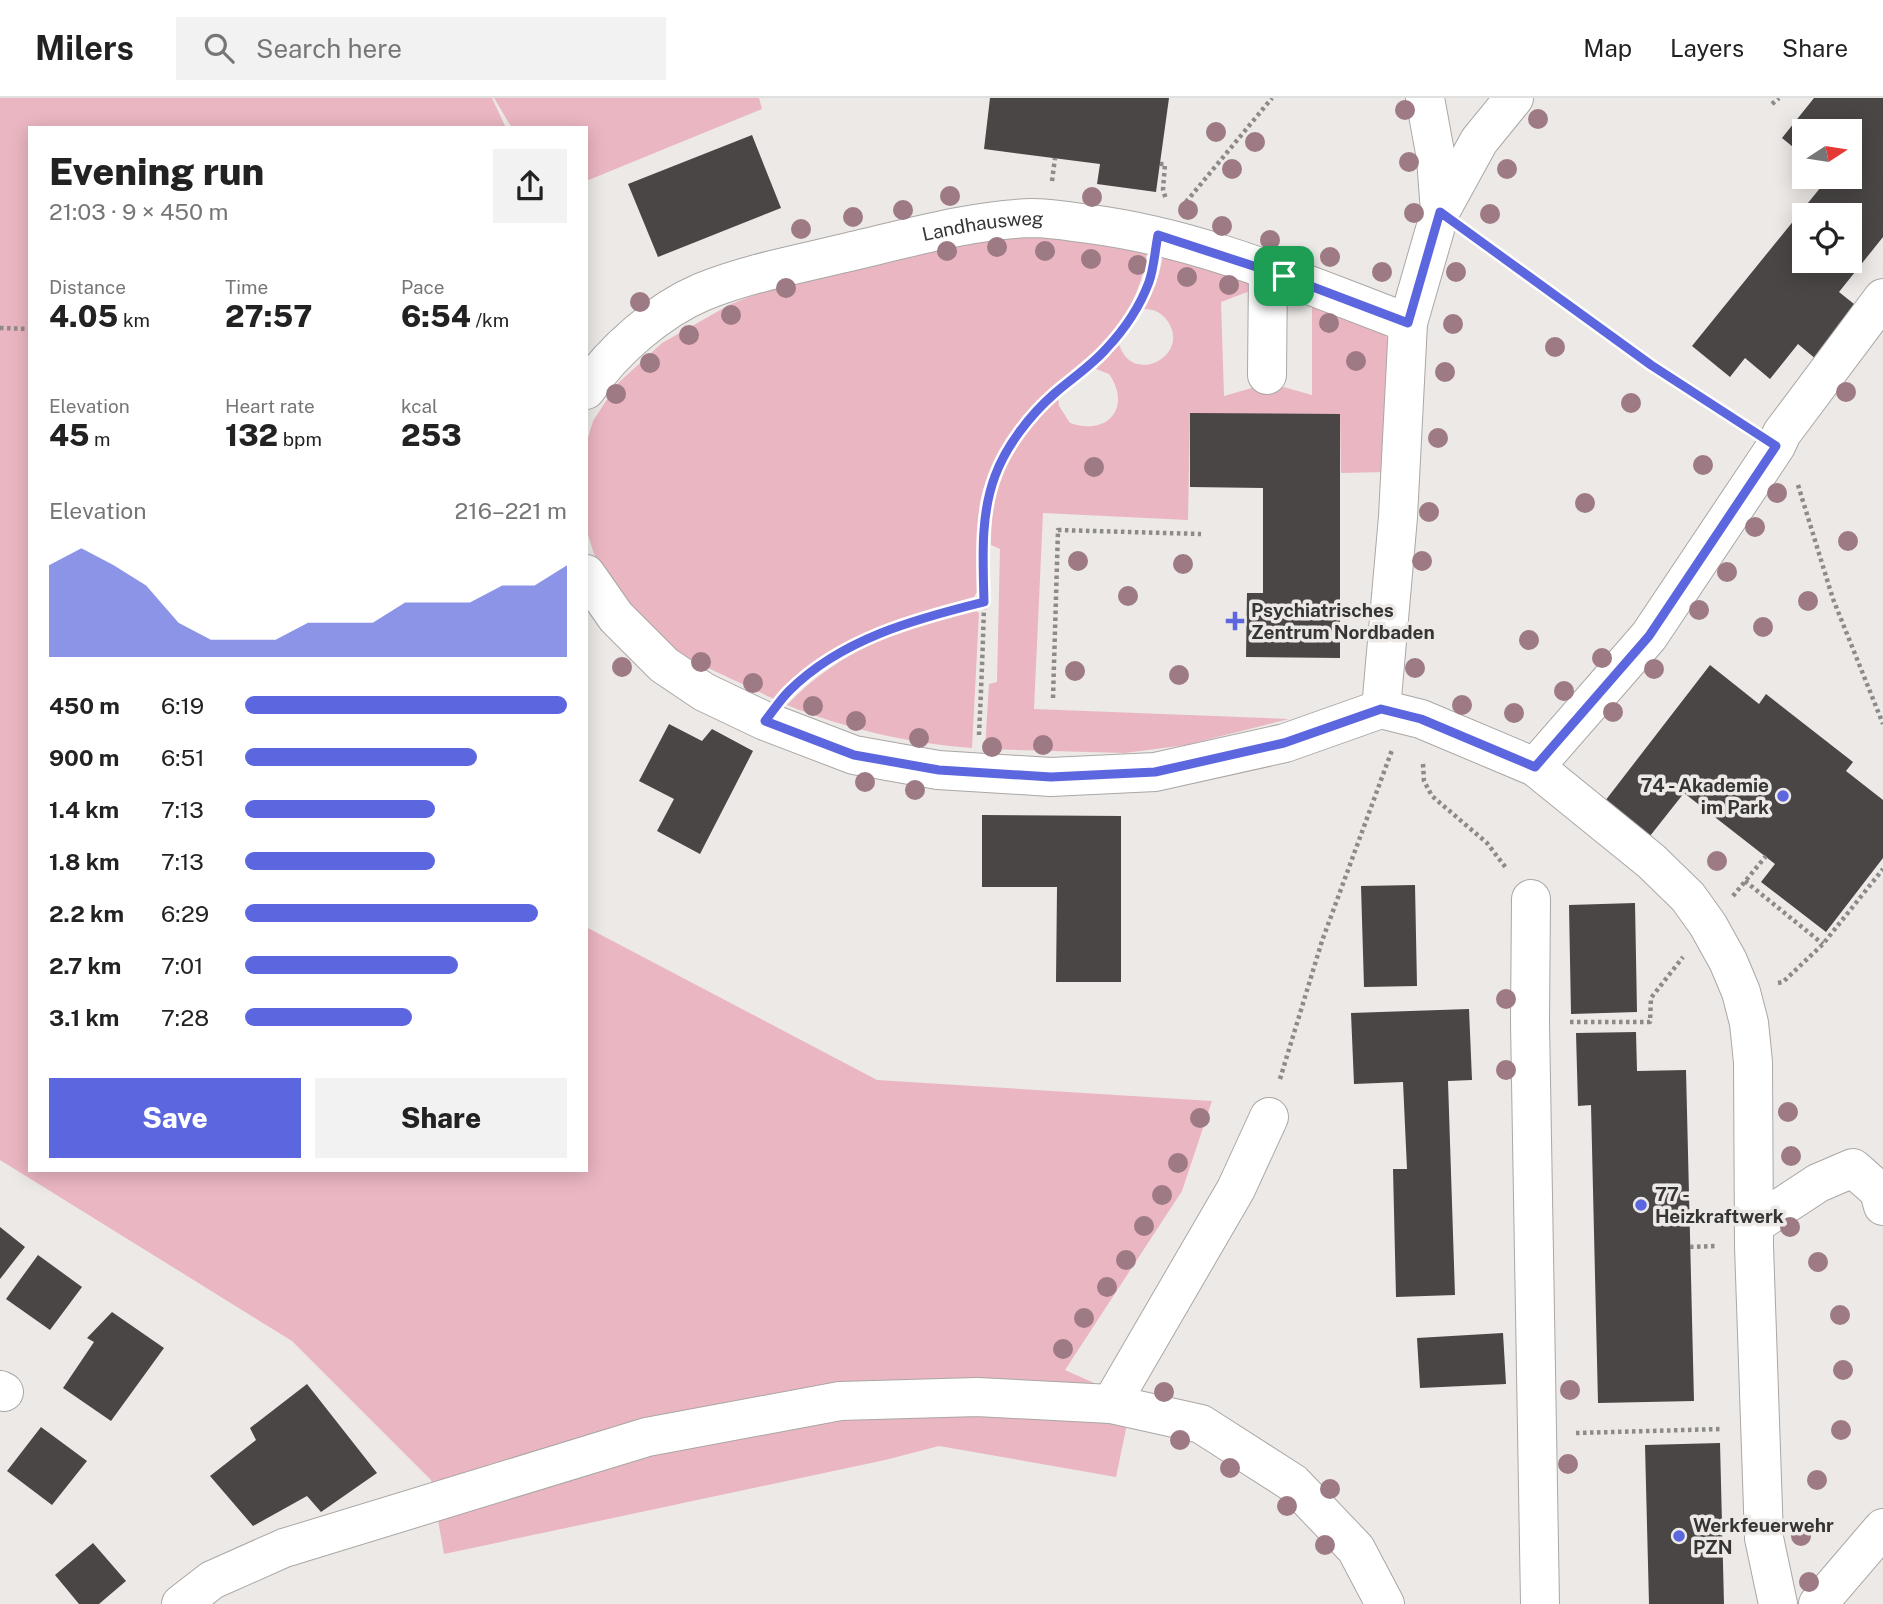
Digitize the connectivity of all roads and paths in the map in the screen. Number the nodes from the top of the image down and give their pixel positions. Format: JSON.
{"nodes":[{"id":1,"x":1272,"y":98,"type":"edge"},
{"id":2,"x":1425,"y":98,"type":"edge"},
{"id":3,"x":1514,"y":98,"type":"edge"},
{"id":4,"x":1779,"y":98,"type":"edge"},
{"id":5,"x":1772,"y":104,"type":"dead end"},
{"id":6,"x":1160,"y":164,"type":"dead end"},
{"id":7,"x":1163,"y":190,"type":"dead end"},
{"id":8,"x":1440,"y":212,"type":"junction"},
{"id":9,"x":1158,"y":235,"type":"junction"},
{"id":10,"x":1268,"y":271,"type":"junction"},
{"id":11,"x":1883,"y":298,"type":"edge"},
{"id":12,"x":1408,"y":323,"type":"junction"},
{"id":13,"x":0,"y":328,"type":"edge"},
{"id":14,"x":28,"y":329,"type":"edge"},
{"id":15,"x":1268,"y":375,"type":"dead end"},
{"id":16,"x":588,"y":387,"type":"edge"},
{"id":17,"x":1779,"y":439,"type":"junction"},
{"id":18,"x":1200,"y":534,"type":"dead end"},
{"id":19,"x":588,"y":577,"type":"edge"},
{"id":20,"x":984,"y":602,"type":"junction"},
{"id":21,"x":1053,"y":698,"type":"dead end"},
{"id":22,"x":1381,"y":709,"type":"junction"},
{"id":23,"x":1421,"y":719,"type":"junction"},
{"id":24,"x":765,"y":721,"type":"junction"},
{"id":25,"x":1883,"y":724,"type":"edge"},
{"id":26,"x":1535,"y":767,"type":"junction"},
{"id":27,"x":978,"y":772,"type":"junction"},
{"id":28,"x":1766,"y":856,"type":"dead end"},
{"id":29,"x":1883,"y":870,"type":"edge"},
{"id":30,"x":1745,"y":881,"type":"junction"},
{"id":31,"x":1531,"y":899,"type":"joint"},
{"id":32,"x":1708,"y":925,"type":"junction"},
{"id":33,"x":1823,"y":944,"type":"junction"},
{"id":34,"x":1741,"y":992,"type":"junction"},
{"id":35,"x":1594,"y":1021,"type":"dead end"},
{"id":36,"x":1269,"y":1117,"type":"joint"},
{"id":37,"x":1883,"y":1206,"type":"edge"},
{"id":38,"x":1754,"y":1226,"type":"junction"},
{"id":39,"x":1690,"y":1247,"type":"dead end"},
{"id":40,"x":1707,"y":1247,"type":"dead end"},
{"id":41,"x":1111,"y":1404,"type":"junction"},
{"id":42,"x":1705,"y":1429,"type":"dead end"},
{"id":43,"x":1537,"y":1434,"type":"junction"},
{"id":44,"x":1883,"y":1528,"type":"edge"},
{"id":45,"x":181,"y":1604,"type":"edge"},
{"id":46,"x":1385,"y":1604,"type":"edge"},
{"id":47,"x":1539,"y":1604,"type":"edge"},
{"id":48,"x":1778,"y":1604,"type":"edge"},
{"id":49,"x":1818,"y":1604,"type":"edge"}],
"edges":[{"from":1,"to":9,"type":"path"},
{"from":2,"to":8,"type":"lane"},
{"from":3,"to":8,"type":"lane"},
{"from":4,"to":5,"type":"path"},
{"from":6,"to":7,"type":"path"},
{"from":8,"to":12,"type":"lane"},
{"from":8,"to":17,"type":"path"},
{"from":9,"to":10,"type":"lane","name":"Landhausweg"},
{"from":9,"to":16,"type":"lane","name":"Landhausweg"},
{"from":9,"to":20,"type":"path"},
{"from":10,"to":12,"type":"lane","name":"Landhausweg"},
{"from":10,"to":15,"type":"lane"},
{"from":11,"to":17,"type":"lane"},
{"from":12,"to":22,"type":"lane"},
{"from":13,"to":14,"type":"path"},
{"from":17,"to":25,"type":"path"},
{"from":17,"to":26,"type":"lane"},
{"from":18,"to":21,"type":"path"},
{"from":19,"to":24,"type":"lane"},
{"from":20,"to":24,"type":"path"},
{"from":20,"to":27,"type":"path"},
{"from":22,"to":23,"type":"lane"},
{"from":22,"to":27,"type":"lane"},
{"from":22,"to":36,"type":"path"},
{"from":23,"to":26,"type":"lane"},
{"from":23,"to":31,"type":"path"},
{"from":24,"to":27,"type":"lane"},
{"from":26,"to":32,"type":"lane"},
{"from":28,"to":30,"type":"path"},
{"from":29,"to":33,"type":"path"},
{"from":30,"to":32,"type":"path"},
{"from":30,"to":33,"type":"path"},
{"from":31,"to":43,"type":"lane"},
{"from":32,"to":34,"type":"lane"},
{"from":32,"to":35,"type":"path"},
{"from":33,"to":34,"type":"path"},
{"from":34,"to":38,"type":"lane"},
{"from":36,"to":41,"type":"lane"},
{"from":37,"to":38,"type":"lane"},
{"from":38,"to":48,"type":"lane"},
{"from":39,"to":40,"type":"path"},
{"from":41,"to":45,"type":"lane"},
{"from":41,"to":46,"type":"lane"},
{"from":42,"to":43,"type":"path"},
{"from":43,"to":47,"type":"lane"},
{"from":44,"to":49,"type":"lane"}]}
